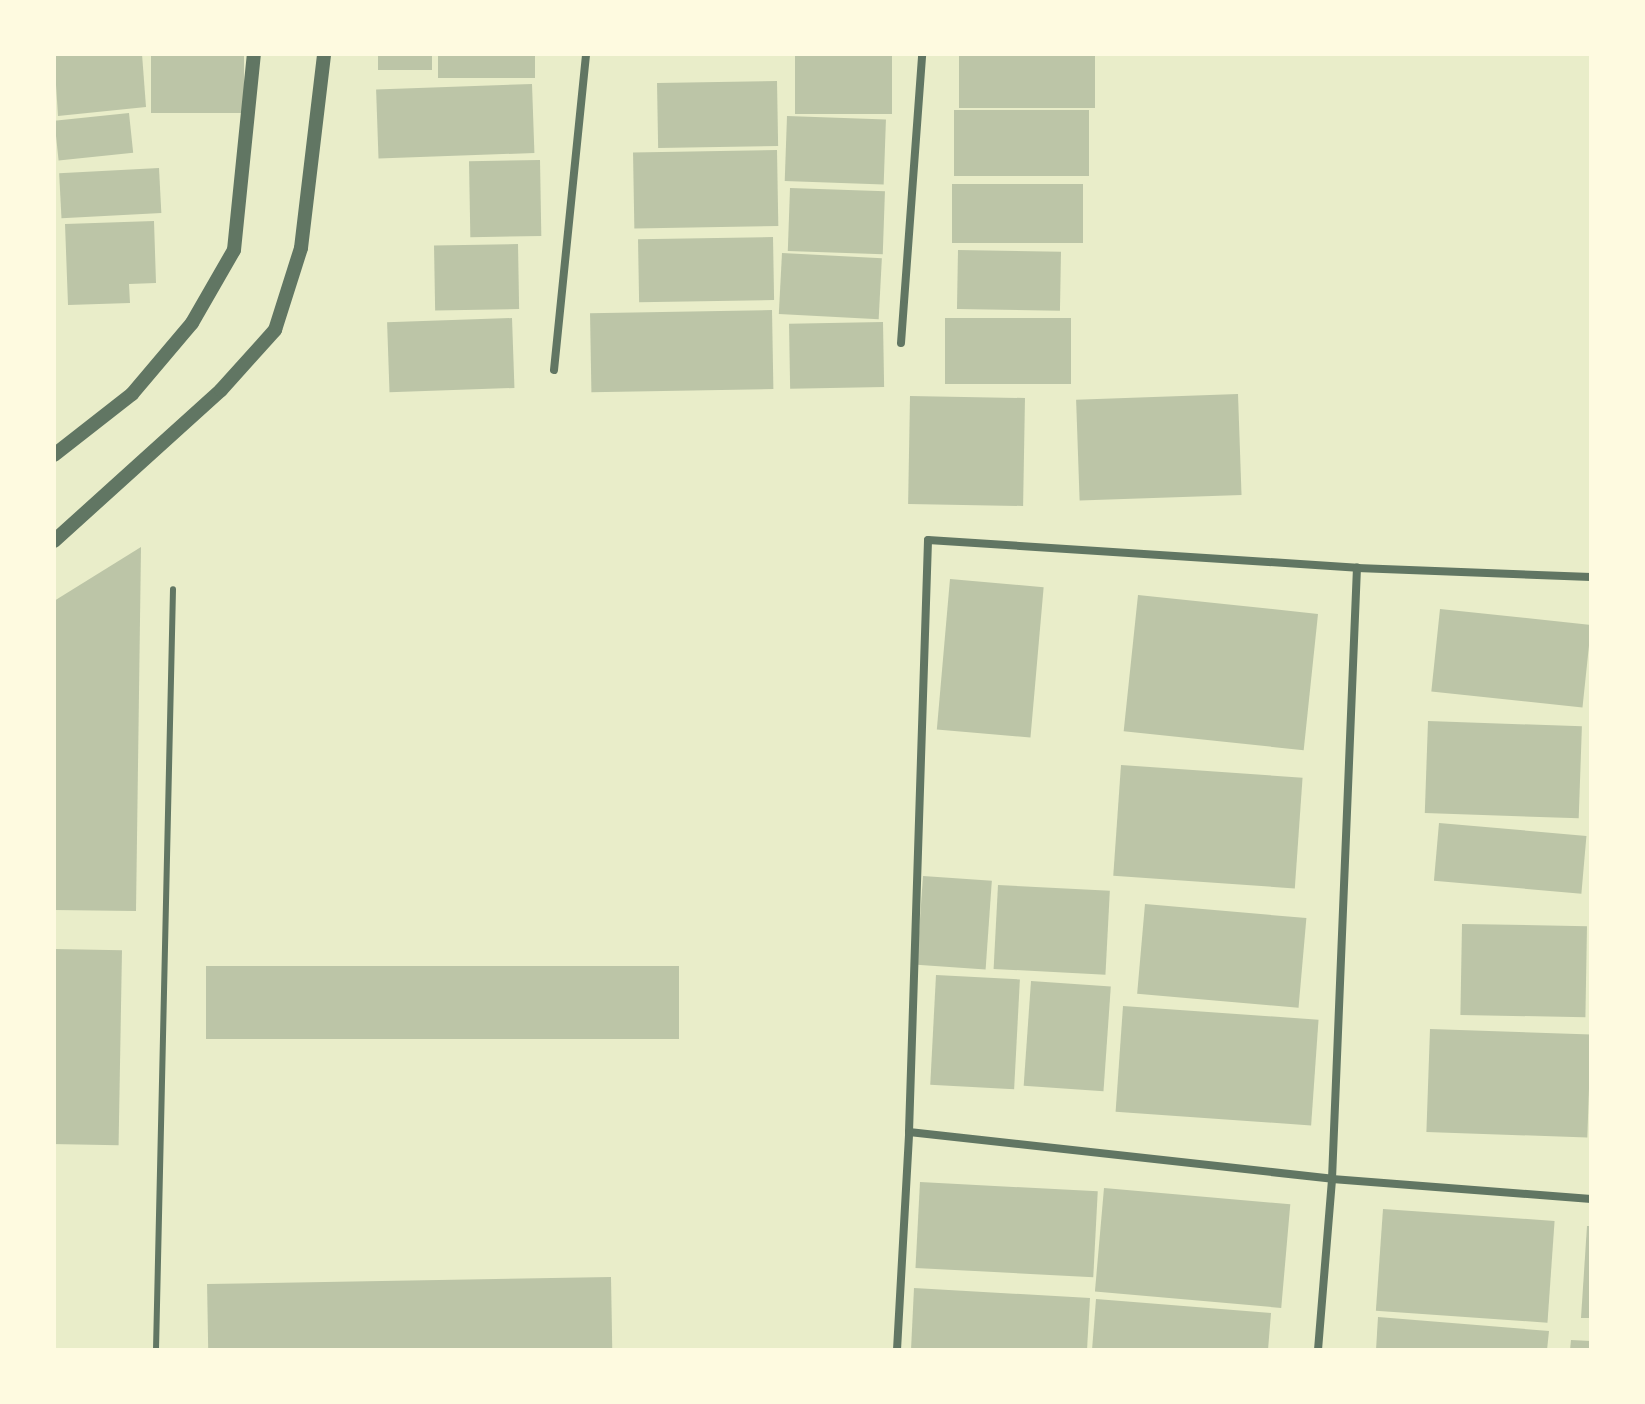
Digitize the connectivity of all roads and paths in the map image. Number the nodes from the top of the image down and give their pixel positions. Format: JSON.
{"nodes":[{"id":1,"x":254,"y":54,"type":"edge"},
{"id":2,"x":324,"y":54,"type":"edge"},
{"id":3,"x":586,"y":54,"type":"edge"},
{"id":4,"x":922,"y":54,"type":"edge"},
{"id":5,"x":901,"y":343,"type":"dead end"},
{"id":6,"x":554,"y":370,"type":"dead end"},
{"id":7,"x":54,"y":455,"type":"edge"},
{"id":8,"x":54,"y":541,"type":"edge"},
{"id":9,"x":1357,"y":568,"type":"junction"},
{"id":10,"x":1591,"y":577,"type":"edge"},
{"id":11,"x":173,"y":589,"type":"dead end"},
{"id":12,"x":909,"y":1132,"type":"junction"},
{"id":13,"x":1332,"y":1179,"type":"junction"},
{"id":14,"x":1591,"y":1199,"type":"edge"},
{"id":15,"x":156,"y":1350,"type":"edge"},
{"id":16,"x":897,"y":1350,"type":"edge"},
{"id":17,"x":1318,"y":1350,"type":"edge"}],
"edges":[{"from":1,"to":7,"type":"street"},
{"from":2,"to":8,"type":"street"},
{"from":3,"to":6,"type":"street"},
{"from":4,"to":5,"type":"street"},
{"from":9,"to":10,"type":"street"},
{"from":9,"to":12,"type":"street"},
{"from":9,"to":13,"type":"street"},
{"from":11,"to":15,"type":"lane"},
{"from":12,"to":13,"type":"street"},
{"from":12,"to":16,"type":"street"},
{"from":13,"to":14,"type":"street"},
{"from":13,"to":17,"type":"street"}]}
